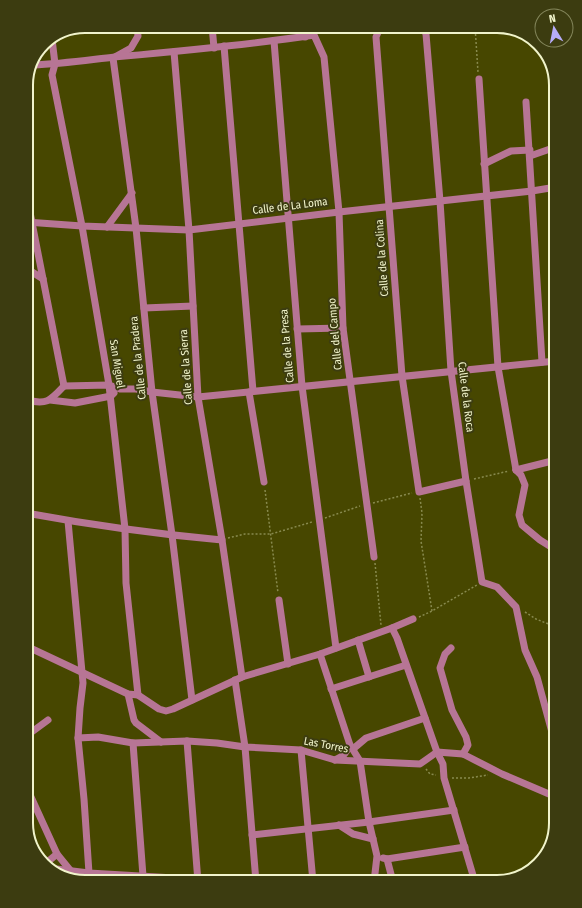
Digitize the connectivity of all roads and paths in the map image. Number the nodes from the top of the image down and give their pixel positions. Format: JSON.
{"nodes":[{"id":1,"x":138,"y":33,"type":"edge"},
{"id":2,"x":213,"y":33,"type":"edge"},
{"id":3,"x":305,"y":33,"type":"edge"},
{"id":4,"x":377,"y":33,"type":"edge"},
{"id":5,"x":425,"y":33,"type":"edge"},
{"id":6,"x":476,"y":33,"type":"edge"},
{"id":7,"x":305,"y":36,"type":"junction"},
{"id":8,"x":274,"y":41,"type":"junction"},
{"id":9,"x":53,"y":45,"type":"edge"},
{"id":10,"x":224,"y":46,"type":"junction"},
{"id":11,"x":214,"y":48,"type":"junction"},
{"id":12,"x":174,"y":52,"type":"junction"},
{"id":13,"x":113,"y":58,"type":"junction"},
{"id":14,"x":55,"y":64,"type":"junction"},
{"id":15,"x":37,"y":65,"type":"edge"},
{"id":16,"x":479,"y":79,"type":"joint"},
{"id":17,"x":526,"y":102,"type":"dead end"},
{"id":18,"x":549,"y":149,"type":"edge"},
{"id":19,"x":530,"y":153,"type":"junction"},
{"id":20,"x":484,"y":164,"type":"junction"},
{"id":21,"x":549,"y":188,"type":"edge"},
{"id":22,"x":532,"y":191,"type":"junction"},
{"id":23,"x":132,"y":193,"type":"junction"},
{"id":24,"x":486,"y":196,"type":"junction"},
{"id":25,"x":440,"y":201,"type":"junction"},
{"id":26,"x":389,"y":206,"type":"junction"},
{"id":27,"x":339,"y":212,"type":"junction"},
{"id":28,"x":288,"y":217,"type":"junction"},
{"id":29,"x":33,"y":222,"type":"edge"},
{"id":30,"x":239,"y":224,"type":"junction"},
{"id":31,"x":82,"y":226,"type":"junction"},
{"id":32,"x":107,"y":227,"type":"junction"},
{"id":33,"x":136,"y":228,"type":"junction"},
{"id":34,"x":189,"y":230,"type":"junction"},
{"id":35,"x":33,"y":234,"type":"edge"},
{"id":36,"x":33,"y":273,"type":"edge"},
{"id":37,"x":43,"y":279,"type":"junction"},
{"id":38,"x":193,"y":306,"type":"junction"},
{"id":39,"x":144,"y":308,"type":"junction"},
{"id":40,"x":343,"y":328,"type":"junction"},
{"id":41,"x":297,"y":329,"type":"junction"},
{"id":42,"x":542,"y":362,"type":"junction"},
{"id":43,"x":549,"y":362,"type":"edge"},
{"id":44,"x":498,"y":367,"type":"junction"},
{"id":45,"x":451,"y":371,"type":"junction"},
{"id":46,"x":402,"y":376,"type":"junction"},
{"id":47,"x":350,"y":382,"type":"junction"},
{"id":48,"x":110,"y":385,"type":"junction"},
{"id":49,"x":64,"y":386,"type":"junction"},
{"id":50,"x":302,"y":386,"type":"junction"},
{"id":51,"x":120,"y":389,"type":"junction"},
{"id":52,"x":251,"y":391,"type":"junction"},
{"id":53,"x":152,"y":392,"type":"junction"},
{"id":54,"x":111,"y":396,"type":"junction"},
{"id":55,"x":198,"y":396,"type":"junction"},
{"id":56,"x":50,"y":400,"type":"junction"},
{"id":57,"x":33,"y":401,"type":"edge"},
{"id":58,"x":549,"y":462,"type":"edge"},
{"id":59,"x":516,"y":470,"type":"junction"},
{"id":60,"x":466,"y":481,"type":"junction"},
{"id":61,"x":264,"y":482,"type":"joint"},
{"id":62,"x":419,"y":492,"type":"junction"},
{"id":63,"x":33,"y":515,"type":"edge"},
{"id":64,"x":68,"y":521,"type":"junction"},
{"id":65,"x":125,"y":529,"type":"junction"},
{"id":66,"x":172,"y":535,"type":"junction"},
{"id":67,"x":222,"y":540,"type":"junction"},
{"id":68,"x":549,"y":545,"type":"edge"},
{"id":69,"x":374,"y":557,"type":"joint"},
{"id":70,"x":482,"y":582,"type":"junction"},
{"id":71,"x":279,"y":600,"type":"joint"},
{"id":72,"x":516,"y":607,"type":"junction"},
{"id":73,"x":432,"y":612,"type":"junction"},
{"id":74,"x":413,"y":619,"type":"joint"},
{"id":75,"x":549,"y":624,"type":"edge"},
{"id":76,"x":392,"y":628,"type":"junction"},
{"id":77,"x":382,"y":632,"type":"junction"},
{"id":78,"x":358,"y":640,"type":"junction"},
{"id":79,"x":336,"y":648,"type":"junction"},
{"id":80,"x":451,"y":648,"type":"dead end"},
{"id":81,"x":33,"y":649,"type":"edge"},
{"id":82,"x":320,"y":654,"type":"junction"},
{"id":83,"x":288,"y":664,"type":"junction"},
{"id":84,"x":406,"y":665,"type":"junction"},
{"id":85,"x":82,"y":673,"type":"junction"},
{"id":86,"x":369,"y":677,"type":"junction"},
{"id":87,"x":239,"y":679,"type":"junction"},
{"id":88,"x":331,"y":689,"type":"junction"},
{"id":89,"x":128,"y":694,"type":"junction"},
{"id":90,"x":138,"y":695,"type":"junction"},
{"id":91,"x":192,"y":700,"type":"junction"},
{"id":92,"x":425,"y":718,"type":"junction"},
{"id":93,"x":48,"y":720,"type":"dead end"},
{"id":94,"x":549,"y":721,"type":"edge"},
{"id":95,"x":33,"y":731,"type":"edge"},
{"id":96,"x":78,"y":738,"type":"junction"},
{"id":97,"x":187,"y":741,"type":"junction"},
{"id":98,"x":133,"y":742,"type":"junction"},
{"id":99,"x":161,"y":742,"type":"junction"},
{"id":100,"x":245,"y":747,"type":"junction"},
{"id":101,"x":351,"y":747,"type":"junction"},
{"id":102,"x":301,"y":750,"type":"junction"},
{"id":103,"x":436,"y":752,"type":"junction"},
{"id":104,"x":463,"y":754,"type":"junction"},
{"id":105,"x":335,"y":760,"type":"junction"},
{"id":106,"x":360,"y":761,"type":"junction"},
{"id":107,"x":420,"y":764,"type":"junction"},
{"id":108,"x":502,"y":774,"type":"junction"},
{"id":109,"x":444,"y":778,"type":"junction"},
{"id":110,"x":549,"y":794,"type":"edge"},
{"id":111,"x":33,"y":801,"type":"edge"},
{"id":112,"x":454,"y":810,"type":"junction"},
{"id":113,"x":368,"y":822,"type":"junction"},
{"id":114,"x":339,"y":825,"type":"junction"},
{"id":115,"x":309,"y":829,"type":"junction"},
{"id":116,"x":252,"y":835,"type":"junction"},
{"id":117,"x":373,"y":840,"type":"junction"},
{"id":118,"x":465,"y":847,"type":"junction"},
{"id":119,"x":57,"y":854,"type":"junction"},
{"id":120,"x":377,"y":856,"type":"junction"},
{"id":121,"x":387,"y":859,"type":"junction"},
{"id":122,"x":49,"y":860,"type":"edge"},
{"id":123,"x":61,"y":869,"type":"edge"},
{"id":124,"x":70,"y":870,"type":"junction"},
{"id":125,"x":89,"y":873,"type":"junction"},
{"id":126,"x":125,"y":875,"type":"edge"},
{"id":127,"x":143,"y":875,"type":"edge"},
{"id":128,"x":198,"y":875,"type":"edge"},
{"id":129,"x":255,"y":875,"type":"edge"},
{"id":130,"x":312,"y":875,"type":"edge"},
{"id":131,"x":375,"y":875,"type":"edge"},
{"id":132,"x":391,"y":875,"type":"edge"},
{"id":133,"x":473,"y":875,"type":"edge"}],
"edges":[{"from":1,"to":13,"type":"street"},
{"from":2,"to":11,"type":"street"},
{"from":3,"to":7,"type":"street"},
{"from":4,"to":26,"type":"street","name":"Calle de la Colina"},
{"from":5,"to":25,"type":"street","name":"Calle de la Roca"},
{"from":6,"to":16,"type":"path"},
{"from":7,"to":8,"type":"street"},
{"from":7,"to":27,"type":"street","name":"Calle del Campo"},
{"from":8,"to":10,"type":"street"},
{"from":8,"to":28,"type":"street","name":"Calle de la Presa"},
{"from":9,"to":14,"type":"street","name":"San Miguel"},
{"from":10,"to":11,"type":"street"},
{"from":10,"to":30,"type":"street"},
{"from":11,"to":12,"type":"street"},
{"from":12,"to":13,"type":"street"},
{"from":12,"to":34,"type":"street","name":"Calle de la Sierra"},
{"from":13,"to":14,"type":"street"},
{"from":13,"to":23,"type":"street","name":"Calle de la Pradera"},
{"from":14,"to":15,"type":"street"},
{"from":14,"to":31,"type":"street","name":"San Miguel"},
{"from":16,"to":20,"type":"street"},
{"from":17,"to":19,"type":"street"},
{"from":18,"to":19,"type":"street"},
{"from":19,"to":20,"type":"street"},
{"from":19,"to":22,"type":"street"},
{"from":20,"to":24,"type":"street"},
{"from":21,"to":22,"type":"street","name":"Calle de La Loma"},
{"from":22,"to":24,"type":"street","name":"Calle de La Loma"},
{"from":22,"to":42,"type":"street"},
{"from":23,"to":32,"type":"street"},
{"from":23,"to":33,"type":"street","name":"Calle de la Pradera"},
{"from":24,"to":25,"type":"street","name":"Calle de La Loma"},
{"from":24,"to":44,"type":"street"},
{"from":25,"to":26,"type":"street","name":"Calle de La Loma"},
{"from":25,"to":45,"type":"street","name":"Calle de la Roca"},
{"from":26,"to":27,"type":"street","name":"Calle de La Loma"},
{"from":26,"to":46,"type":"street","name":"Calle de la Colina"},
{"from":27,"to":28,"type":"street","name":"Calle de La Loma"},
{"from":27,"to":40,"type":"street","name":"Calle del Campo"},
{"from":28,"to":30,"type":"street","name":"Calle de La Loma"},
{"from":28,"to":41,"type":"street","name":"Calle de la Presa"},
{"from":29,"to":31,"type":"street","name":"Calle de La Loma"},
{"from":30,"to":34,"type":"street","name":"Calle de La Loma"},
{"from":30,"to":52,"type":"street"},
{"from":31,"to":32,"type":"street","name":"Calle de La Loma"},
{"from":31,"to":48,"type":"street","name":"San Miguel"},
{"from":32,"to":33,"type":"street","name":"Calle de La Loma"},
{"from":33,"to":34,"type":"street","name":"Calle de La Loma"},
{"from":33,"to":39,"type":"street","name":"Calle de la Pradera"},
{"from":34,"to":38,"type":"street","name":"Calle de la Sierra"},
{"from":35,"to":37,"type":"street"},
{"from":36,"to":37,"type":"street"},
{"from":37,"to":49,"type":"street"},
{"from":38,"to":39,"type":"street"},
{"from":38,"to":55,"type":"street","name":"Calle de la Sierra"},
{"from":39,"to":53,"type":"street","name":"Calle de la Pradera"},
{"from":40,"to":41,"type":"street"},
{"from":40,"to":47,"type":"street","name":"Calle del Campo"},
{"from":41,"to":50,"type":"street","name":"Calle de la Presa"},
{"from":42,"to":43,"type":"street"},
{"from":42,"to":44,"type":"street"},
{"from":44,"to":45,"type":"street"},
{"from":44,"to":59,"type":"street"},
{"from":45,"to":46,"type":"street"},
{"from":45,"to":60,"type":"street","name":"Calle de la Roca"},
{"from":46,"to":47,"type":"street"},
{"from":46,"to":62,"type":"street","name":"Calle de la Colina"},
{"from":47,"to":50,"type":"street"},
{"from":47,"to":69,"type":"street","name":"Calle del Campo"},
{"from":48,"to":49,"type":"street"},
{"from":48,"to":51,"type":"street"},
{"from":48,"to":54,"type":"street","name":"San Miguel"},
{"from":49,"to":56,"type":"street"},
{"from":50,"to":52,"type":"street"},
{"from":50,"to":79,"type":"street","name":"Calle de la Presa"},
{"from":51,"to":53,"type":"street"},
{"from":51,"to":54,"type":"street"},
{"from":52,"to":55,"type":"street"},
{"from":52,"to":61,"type":"street"},
{"from":53,"to":55,"type":"street"},
{"from":53,"to":66,"type":"street","name":"Calle de la Pradera"},
{"from":54,"to":56,"type":"street"},
{"from":54,"to":65,"type":"street","name":"San Miguel"},
{"from":55,"to":67,"type":"street","name":"Calle de la Sierra"},
{"from":56,"to":57,"type":"street"},
{"from":58,"to":59,"type":"street"},
{"from":59,"to":60,"type":"path"},
{"from":59,"to":68,"type":"street"},
{"from":60,"to":62,"type":"street"},
{"from":60,"to":70,"type":"street","name":"Calle de la Roca"},
{"from":61,"to":71,"type":"path"},
{"from":62,"to":73,"type":"path"},
{"from":63,"to":64,"type":"street"},
{"from":64,"to":65,"type":"street"},
{"from":64,"to":85,"type":"street"},
{"from":65,"to":66,"type":"street"},
{"from":65,"to":90,"type":"street","name":"San Miguel"},
{"from":66,"to":67,"type":"street"},
{"from":66,"to":91,"type":"street","name":"Calle de la Pradera"},
{"from":67,"to":87,"type":"street","name":"Calle de la Sierra"},
{"from":69,"to":77,"type":"path"},
{"from":70,"to":72,"type":"street"},
{"from":70,"to":73,"type":"path"},
{"from":71,"to":83,"type":"street"},
{"from":72,"to":75,"type":"path"},
{"from":72,"to":94,"type":"street"},
{"from":73,"to":74,"type":"path"},
{"from":74,"to":76,"type":"street"},
{"from":76,"to":77,"type":"street"},
{"from":76,"to":84,"type":"street"},
{"from":77,"to":78,"type":"street"},
{"from":78,"to":79,"type":"street"},
{"from":78,"to":86,"type":"street"},
{"from":79,"to":82,"type":"street"},
{"from":80,"to":104,"type":"street"},
{"from":81,"to":85,"type":"street"},
{"from":82,"to":83,"type":"street"},
{"from":82,"to":88,"type":"street"},
{"from":83,"to":87,"type":"street"},
{"from":84,"to":86,"type":"street"},
{"from":84,"to":92,"type":"street"},
{"from":85,"to":89,"type":"street"},
{"from":85,"to":96,"type":"street"},
{"from":86,"to":88,"type":"street"},
{"from":87,"to":91,"type":"street"},
{"from":87,"to":100,"type":"street","name":"Calle de la Sierra"},
{"from":88,"to":101,"type":"street"},
{"from":89,"to":90,"type":"street"},
{"from":89,"to":99,"type":"street"},
{"from":90,"to":91,"type":"street"},
{"from":92,"to":101,"type":"street"},
{"from":92,"to":103,"type":"street"},
{"from":93,"to":95,"type":"street"},
{"from":96,"to":98,"type":"street","name":"Las Torres"},
{"from":96,"to":125,"type":"street"},
{"from":97,"to":99,"type":"street","name":"Las Torres"},
{"from":97,"to":100,"type":"street","name":"Las Torres"},
{"from":97,"to":128,"type":"street"},
{"from":98,"to":99,"type":"street","name":"Las Torres"},
{"from":98,"to":127,"type":"street"},
{"from":100,"to":102,"type":"street","name":"Las Torres"},
{"from":100,"to":116,"type":"street","name":"Calle de la Sierra"},
{"from":101,"to":105,"type":"street"},
{"from":101,"to":106,"type":"street"},
{"from":102,"to":105,"type":"street","name":"Las Torres"},
{"from":102,"to":115,"type":"street"},
{"from":103,"to":104,"type":"street"},
{"from":103,"to":107,"type":"street"},
{"from":103,"to":109,"type":"street"},
{"from":104,"to":108,"type":"street"},
{"from":105,"to":106,"type":"street","name":"Las Torres"},
{"from":106,"to":107,"type":"street","name":"Las Torres"},
{"from":106,"to":113,"type":"street"},
{"from":107,"to":109,"type":"path"},
{"from":108,"to":109,"type":"path"},
{"from":108,"to":110,"type":"street"},
{"from":109,"to":112,"type":"street"},
{"from":111,"to":119,"type":"street"},
{"from":112,"to":113,"type":"street"},
{"from":112,"to":118,"type":"street"},
{"from":113,"to":114,"type":"street"},
{"from":113,"to":117,"type":"street"},
{"from":114,"to":115,"type":"street"},
{"from":114,"to":117,"type":"street"},
{"from":115,"to":116,"type":"street"},
{"from":115,"to":130,"type":"street"},
{"from":116,"to":129,"type":"street","name":"Calle de la Sierra"},
{"from":117,"to":120,"type":"street"},
{"from":118,"to":121,"type":"street"},
{"from":118,"to":133,"type":"street"},
{"from":119,"to":122,"type":"street"},
{"from":119,"to":124,"type":"street"},
{"from":120,"to":121,"type":"street"},
{"from":120,"to":131,"type":"street"},
{"from":121,"to":132,"type":"street"},
{"from":123,"to":124,"type":"street"},
{"from":124,"to":125,"type":"street"},
{"from":125,"to":126,"type":"street"}]}
